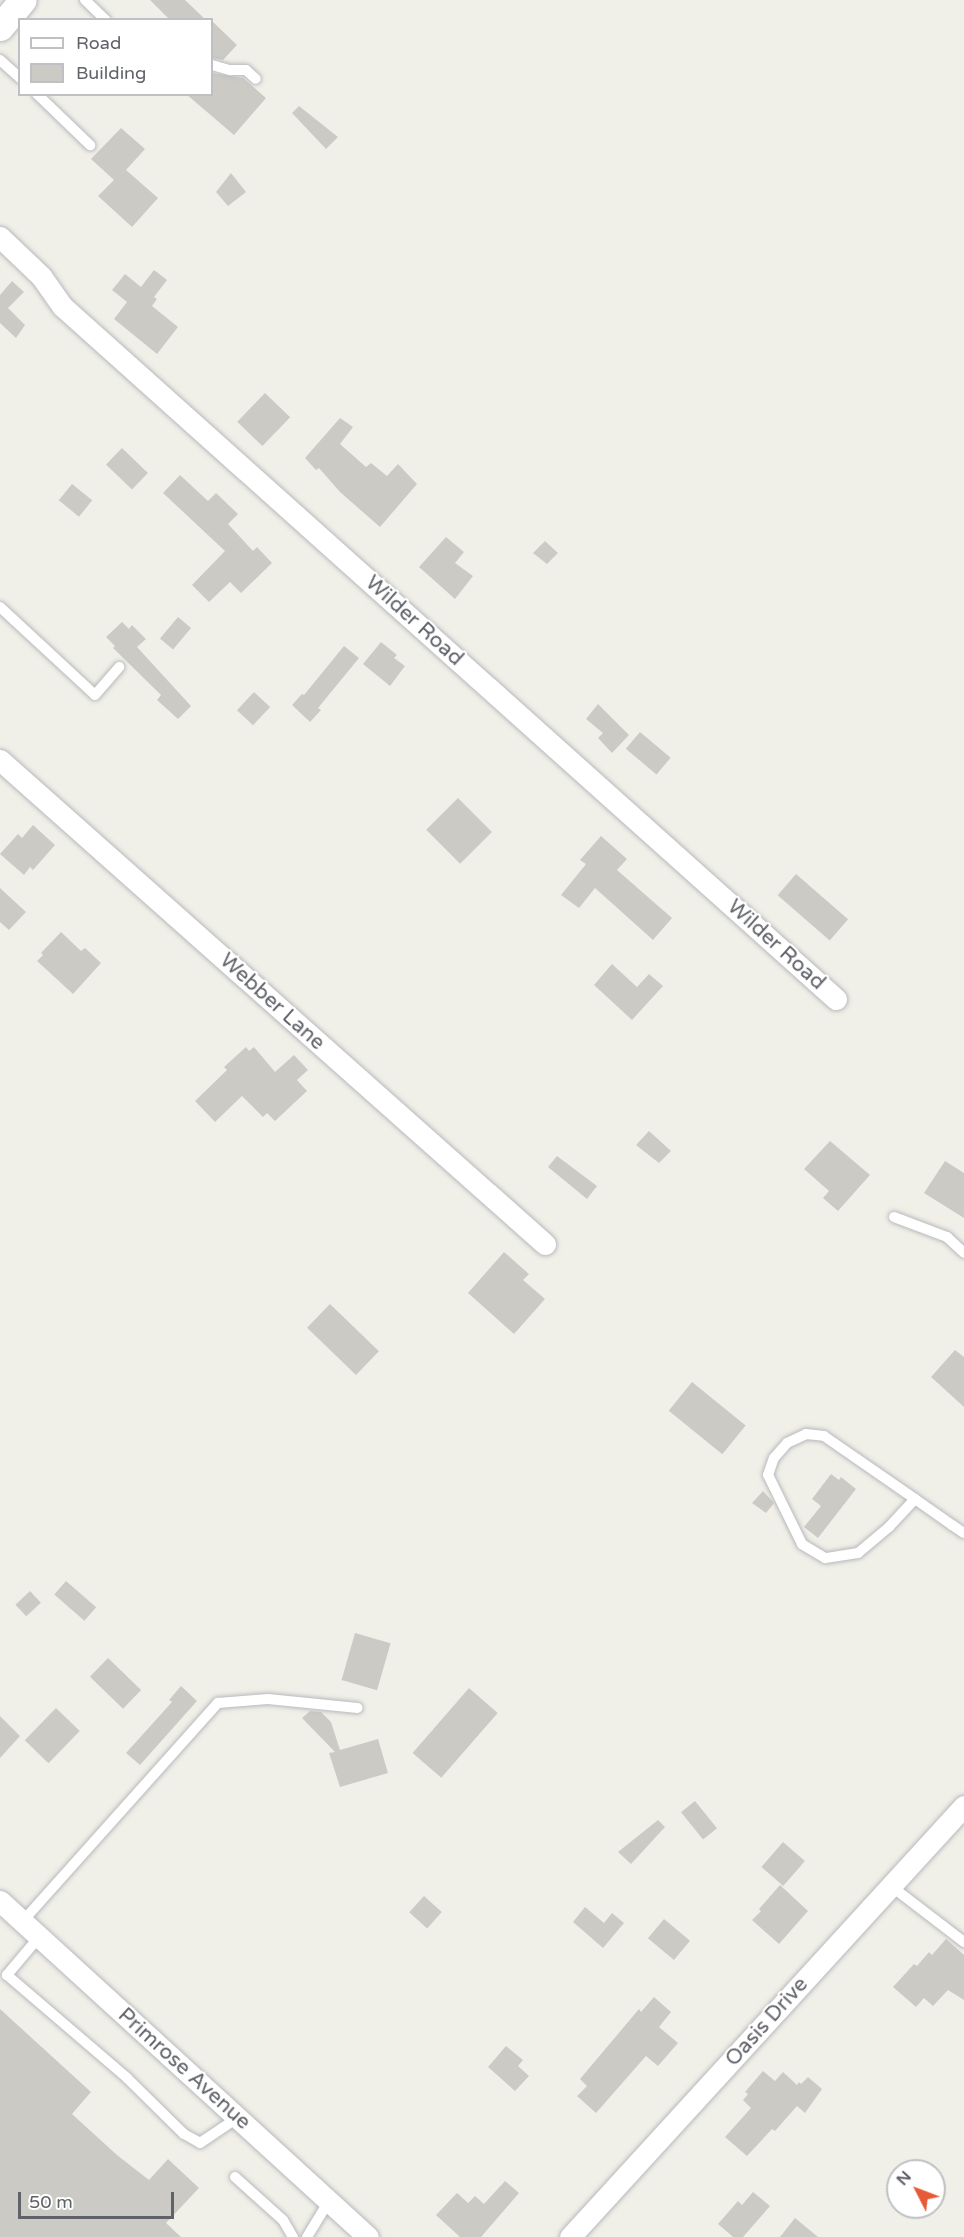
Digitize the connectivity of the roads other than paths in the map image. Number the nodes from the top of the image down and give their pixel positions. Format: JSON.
{"nodes":[{"id":1,"x":23,"y":0,"type":"edge"},
{"id":2,"x":85,"y":0,"type":"edge"},
{"id":3,"x":104,"y":18,"type":"edge"},
{"id":4,"x":0,"y":27,"type":"edge"},
{"id":5,"x":0,"y":60,"type":"edge"},
{"id":6,"x":213,"y":65,"type":"edge"},
{"id":7,"x":18,"y":76,"type":"edge"},
{"id":8,"x":256,"y":79,"type":"dead end"},
{"id":9,"x":39,"y":96,"type":"edge"},
{"id":10,"x":90,"y":145,"type":"dead end"},
{"id":11,"x":0,"y":237,"type":"edge"},
{"id":12,"x":0,"y":607,"type":"edge"},
{"id":13,"x":119,"y":667,"type":"dead end"},
{"id":14,"x":0,"y":760,"type":"edge"},
{"id":15,"x":836,"y":999,"type":"dead end"},
{"id":16,"x":894,"y":1217,"type":"dead end"},
{"id":17,"x":545,"y":1244,"type":"dead end"},
{"id":18,"x":964,"y":1253,"type":"edge"},
{"id":19,"x":915,"y":1499,"type":"junction"},
{"id":20,"x":964,"y":1533,"type":"edge"},
{"id":21,"x":358,"y":1708,"type":"dead end"},
{"id":22,"x":964,"y":1806,"type":"edge"},
{"id":23,"x":891,"y":1886,"type":"junction"},
{"id":24,"x":8,"y":1912,"type":"edge"},
{"id":25,"x":39,"y":1937,"type":"junction"},
{"id":26,"x":964,"y":1942,"type":"edge"},
{"id":27,"x":3,"y":1978,"type":"edge"},
{"id":28,"x":237,"y":2118,"type":"junction"},
{"id":29,"x":235,"y":2176,"type":"dead end"},
{"id":30,"x":329,"y":2202,"type":"junction"},
{"id":31,"x":293,"y":2237,"type":"edge"},
{"id":32,"x":306,"y":2237,"type":"edge"},
{"id":33,"x":368,"y":2237,"type":"edge"},
{"id":34,"x":570,"y":2237,"type":"edge"}],
"edges":[{"from":1,"to":4,"type":"street"},
{"from":2,"to":3,"type":"lane"},
{"from":5,"to":7,"type":"lane"},
{"from":6,"to":8,"type":"lane"},
{"from":9,"to":10,"type":"lane"},
{"from":11,"to":15,"type":"street","name":"Wilder Road"},
{"from":12,"to":13,"type":"lane"},
{"from":14,"to":17,"type":"street","name":"Webber Lane"},
{"from":16,"to":18,"type":"lane"},
{"from":19,"to":19,"type":"lane"},
{"from":19,"to":20,"type":"lane"},
{"from":21,"to":24,"type":"lane"},
{"from":22,"to":23,"type":"street","name":"Oasis Drive"},
{"from":23,"to":26,"type":"lane"},
{"from":23,"to":34,"type":"street","name":"Oasis Drive"},
{"from":24,"to":25,"type":"street","name":"Primrose Avenue"},
{"from":25,"to":27,"type":"lane"},
{"from":25,"to":28,"type":"street","name":"Primrose Avenue"},
{"from":27,"to":28,"type":"lane"},
{"from":28,"to":30,"type":"street","name":"Primrose Avenue"},
{"from":29,"to":31,"type":"lane"},
{"from":30,"to":32,"type":"lane"},
{"from":30,"to":33,"type":"street","name":"Primrose Avenue"}]}
